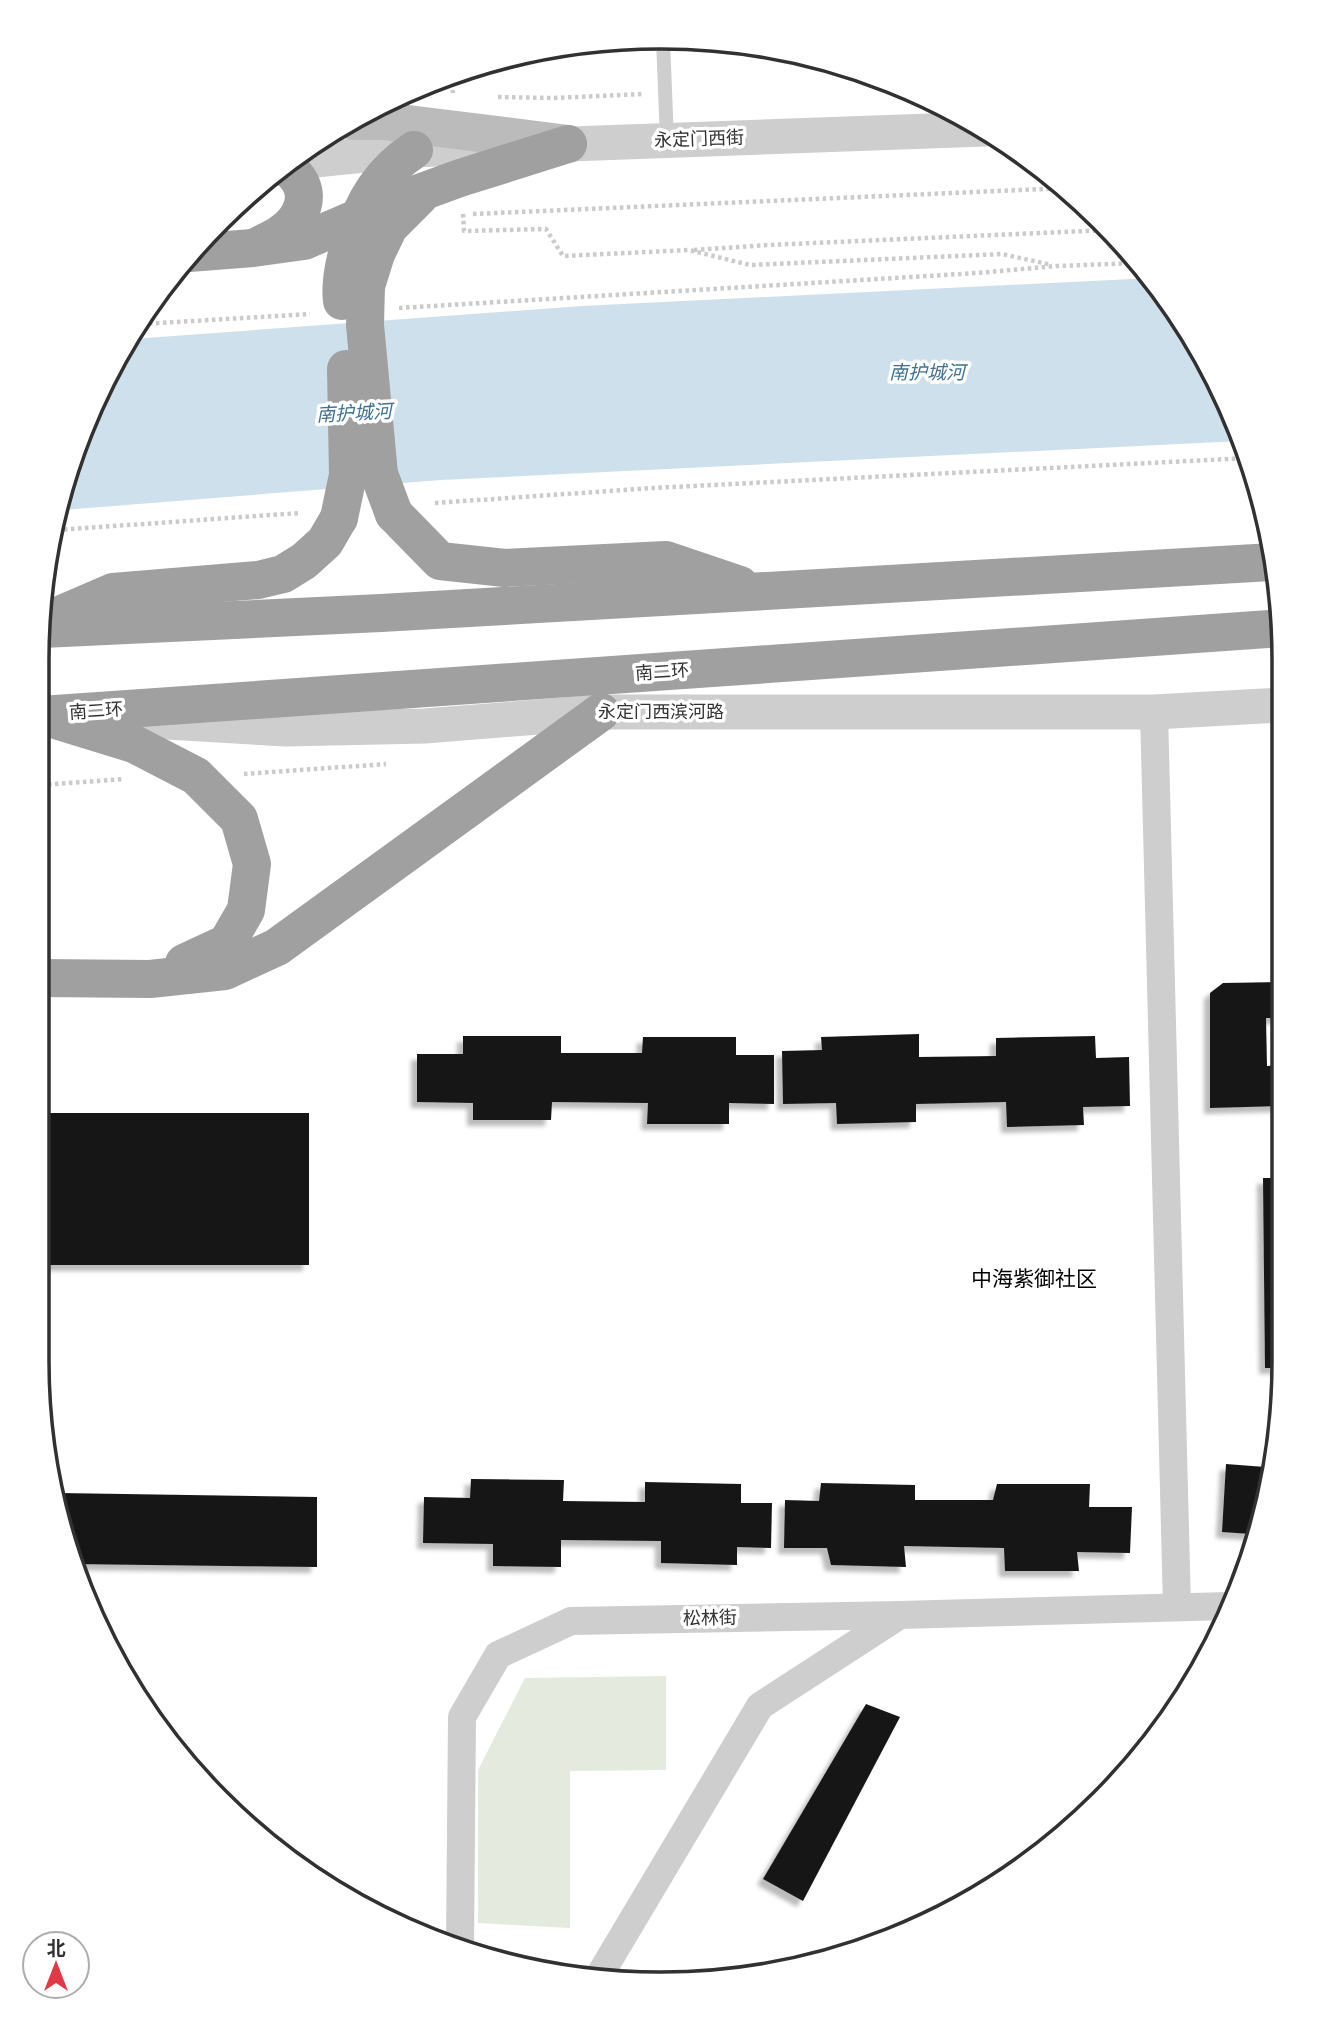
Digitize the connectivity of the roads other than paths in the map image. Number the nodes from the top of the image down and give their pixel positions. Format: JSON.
{"nodes":[{"id":1,"x":663,"y":49,"type":"edge"},
{"id":2,"x":373,"y":121,"type":"edge"},
{"id":3,"x":964,"y":130,"type":"edge"},
{"id":4,"x":667,"y":140,"type":"junction"},
{"id":5,"x":568,"y":144,"type":"junction"},
{"id":6,"x":414,"y":150,"type":"junction"},
{"id":7,"x":308,"y":161,"type":"edge"},
{"id":8,"x":292,"y":172,"type":"edge"},
{"id":9,"x":439,"y":203,"type":"junction"},
{"id":10,"x":361,"y":216,"type":"junction"},
{"id":11,"x":253,"y":248,"type":"junction"},
{"id":12,"x":206,"y":252,"type":"edge"},
{"id":13,"x":353,"y":299,"type":"junction"},
{"id":14,"x":1264,"y":563,"type":"edge"},
{"id":15,"x":759,"y":591,"type":"junction"},
{"id":16,"x":50,"y":619,"type":"edge"},
{"id":17,"x":50,"y":629,"type":"edge"},
{"id":18,"x":1271,"y":629,"type":"edge"},
{"id":19,"x":1272,"y":706,"type":"edge"},
{"id":20,"x":601,"y":712,"type":"junction"},
{"id":21,"x":1154,"y":712,"type":"junction"},
{"id":22,"x":49,"y":714,"type":"edge"},
{"id":23,"x":49,"y":715,"type":"edge"},
{"id":24,"x":49,"y":717,"type":"edge"},
{"id":25,"x":49,"y":978,"type":"edge"},
{"id":26,"x":150,"y":979,"type":"junction"},
{"id":27,"x":1220,"y":1606,"type":"edge"},
{"id":28,"x":1177,"y":1607,"type":"junction"},
{"id":29,"x":900,"y":1615,"type":"junction"},
{"id":30,"x":460,"y":1938,"type":"edge"},
{"id":31,"x":603,"y":1969,"type":"edge"}],
"edges":[{"from":1,"to":4,"type":"lane"},
{"from":2,"to":5,"type":"main road"},
{"from":3,"to":4,"type":"street","name":"永定门西街"},
{"from":4,"to":5,"type":"street","name":"永定门西街"},
{"from":5,"to":6,"type":"street","name":"永定门西街"},
{"from":5,"to":9,"type":"highway"},
{"from":6,"to":7,"type":"street","name":"永定门西街"},
{"from":6,"to":10,"type":"highway"},
{"from":8,"to":11,"type":"highway"},
{"from":9,"to":10,"type":"highway"},
{"from":9,"to":13,"type":"highway"},
{"from":10,"to":11,"type":"highway"},
{"from":10,"to":13,"type":"highway"},
{"from":11,"to":12,"type":"highway"},
{"from":11,"to":13,"type":"highway"},
{"from":13,"to":15,"type":"highway","bridge":true},
{"from":13,"to":16,"type":"highway","bridge":true},
{"from":14,"to":15,"type":"highway"},
{"from":15,"to":17,"type":"highway"},
{"from":18,"to":22,"type":"highway","name":"南二环"},
{"from":19,"to":21,"type":"street","name":"永定门西滨河路"},
{"from":20,"to":21,"type":"street","name":"永定门西滨河路"},
{"from":20,"to":23,"type":"street","name":"永定门西滨河路"},
{"from":20,"to":26,"type":"highway"},
{"from":21,"to":28,"type":"street"},
{"from":24,"to":26,"type":"highway"},
{"from":25,"to":26,"type":"highway"},
{"from":27,"to":28,"type":"street","name":"松林街"},
{"from":28,"to":29,"type":"street","name":"松林街"},
{"from":29,"to":30,"type":"street","name":"松林街"},
{"from":29,"to":31,"type":"street"}]}
